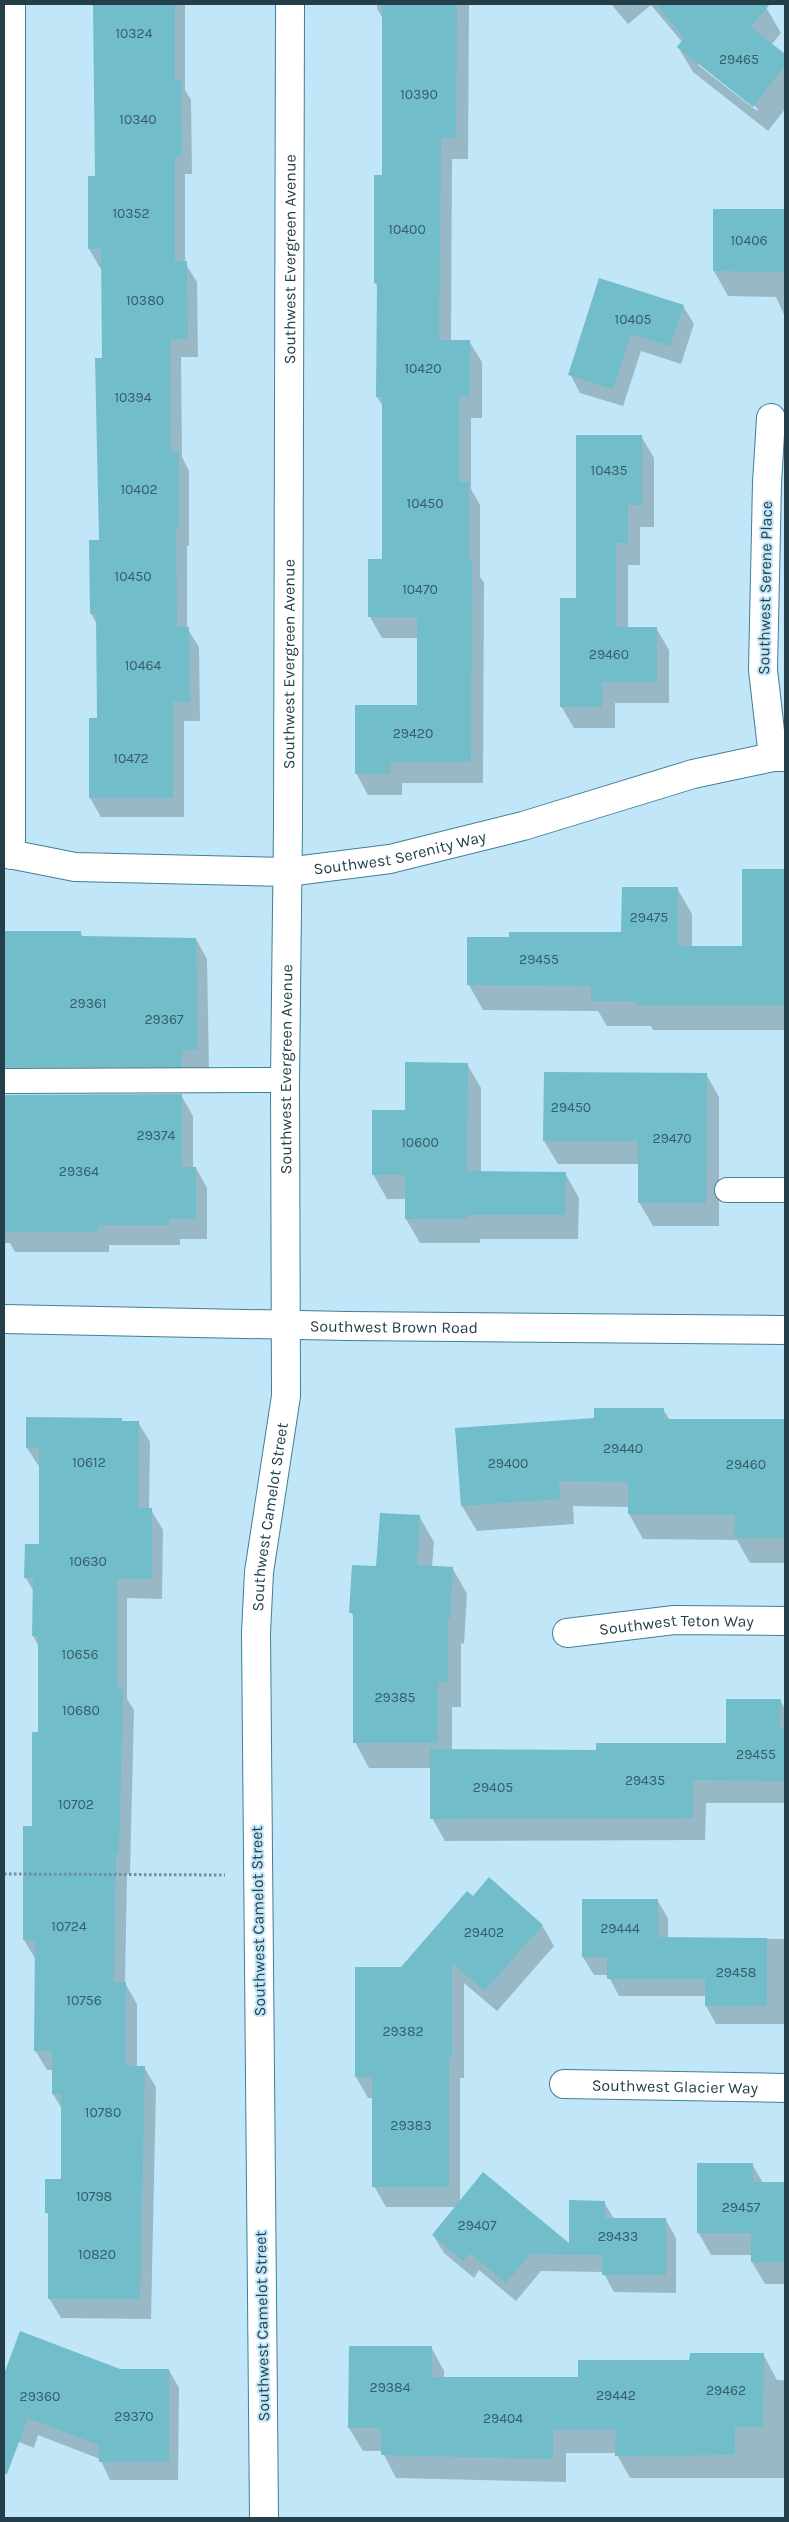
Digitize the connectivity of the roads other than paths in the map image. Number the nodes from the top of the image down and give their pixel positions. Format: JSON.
{"nodes":[{"id":1,"x":11,"y":4,"type":"edge"},
{"id":2,"x":290,"y":4,"type":"edge"},
{"id":3,"x":771,"y":418,"type":"dead end"},
{"id":4,"x":779,"y":757,"type":"edge"},
{"id":5,"x":7,"y":854,"type":"edge"},
{"id":6,"x":287,"y":872,"type":"junction"},
{"id":7,"x":285,"y":1080,"type":"junction"},
{"id":8,"x":4,"y":1081,"type":"edge"},
{"id":9,"x":727,"y":1190,"type":"dead end"},
{"id":10,"x":785,"y":1190,"type":"edge"},
{"id":11,"x":4,"y":1320,"type":"edge"},
{"id":12,"x":285,"y":1325,"type":"junction"},
{"id":13,"x":785,"y":1330,"type":"edge"},
{"id":14,"x":785,"y":1620,"type":"edge"},
{"id":15,"x":567,"y":1633,"type":"dead end"},
{"id":16,"x":564,"y":2084,"type":"dead end"},
{"id":17,"x":785,"y":2088,"type":"edge"},
{"id":18,"x":264,"y":2518,"type":"edge"}],
"edges":[{"from":1,"to":5,"type":"street"},
{"from":2,"to":6,"type":"street","name":"Southwest Evergreen Avenue"},
{"from":3,"to":4,"type":"street","name":"Southwest Serene Place"},
{"from":4,"to":6,"type":"street","name":"Southwest Serenity Way"},
{"from":5,"to":6,"type":"street","name":"Southwest Serenity Way"},
{"from":6,"to":7,"type":"street","name":"Southwest Evergreen Avenue"},
{"from":7,"to":8,"type":"lane"},
{"from":7,"to":12,"type":"street","name":"Southwest Evergreen Avenue"},
{"from":9,"to":10,"type":"lane"},
{"from":11,"to":12,"type":"street","name":"Southwest Brown Road"},
{"from":12,"to":13,"type":"street","name":"Southwest Brown Road"},
{"from":12,"to":18,"type":"street","name":"Southwest Camelot Street"},
{"from":14,"to":15,"type":"street","name":"Southwest Teton Way"},
{"from":16,"to":17,"type":"street","name":"Southwest Glacier Way"}]}
